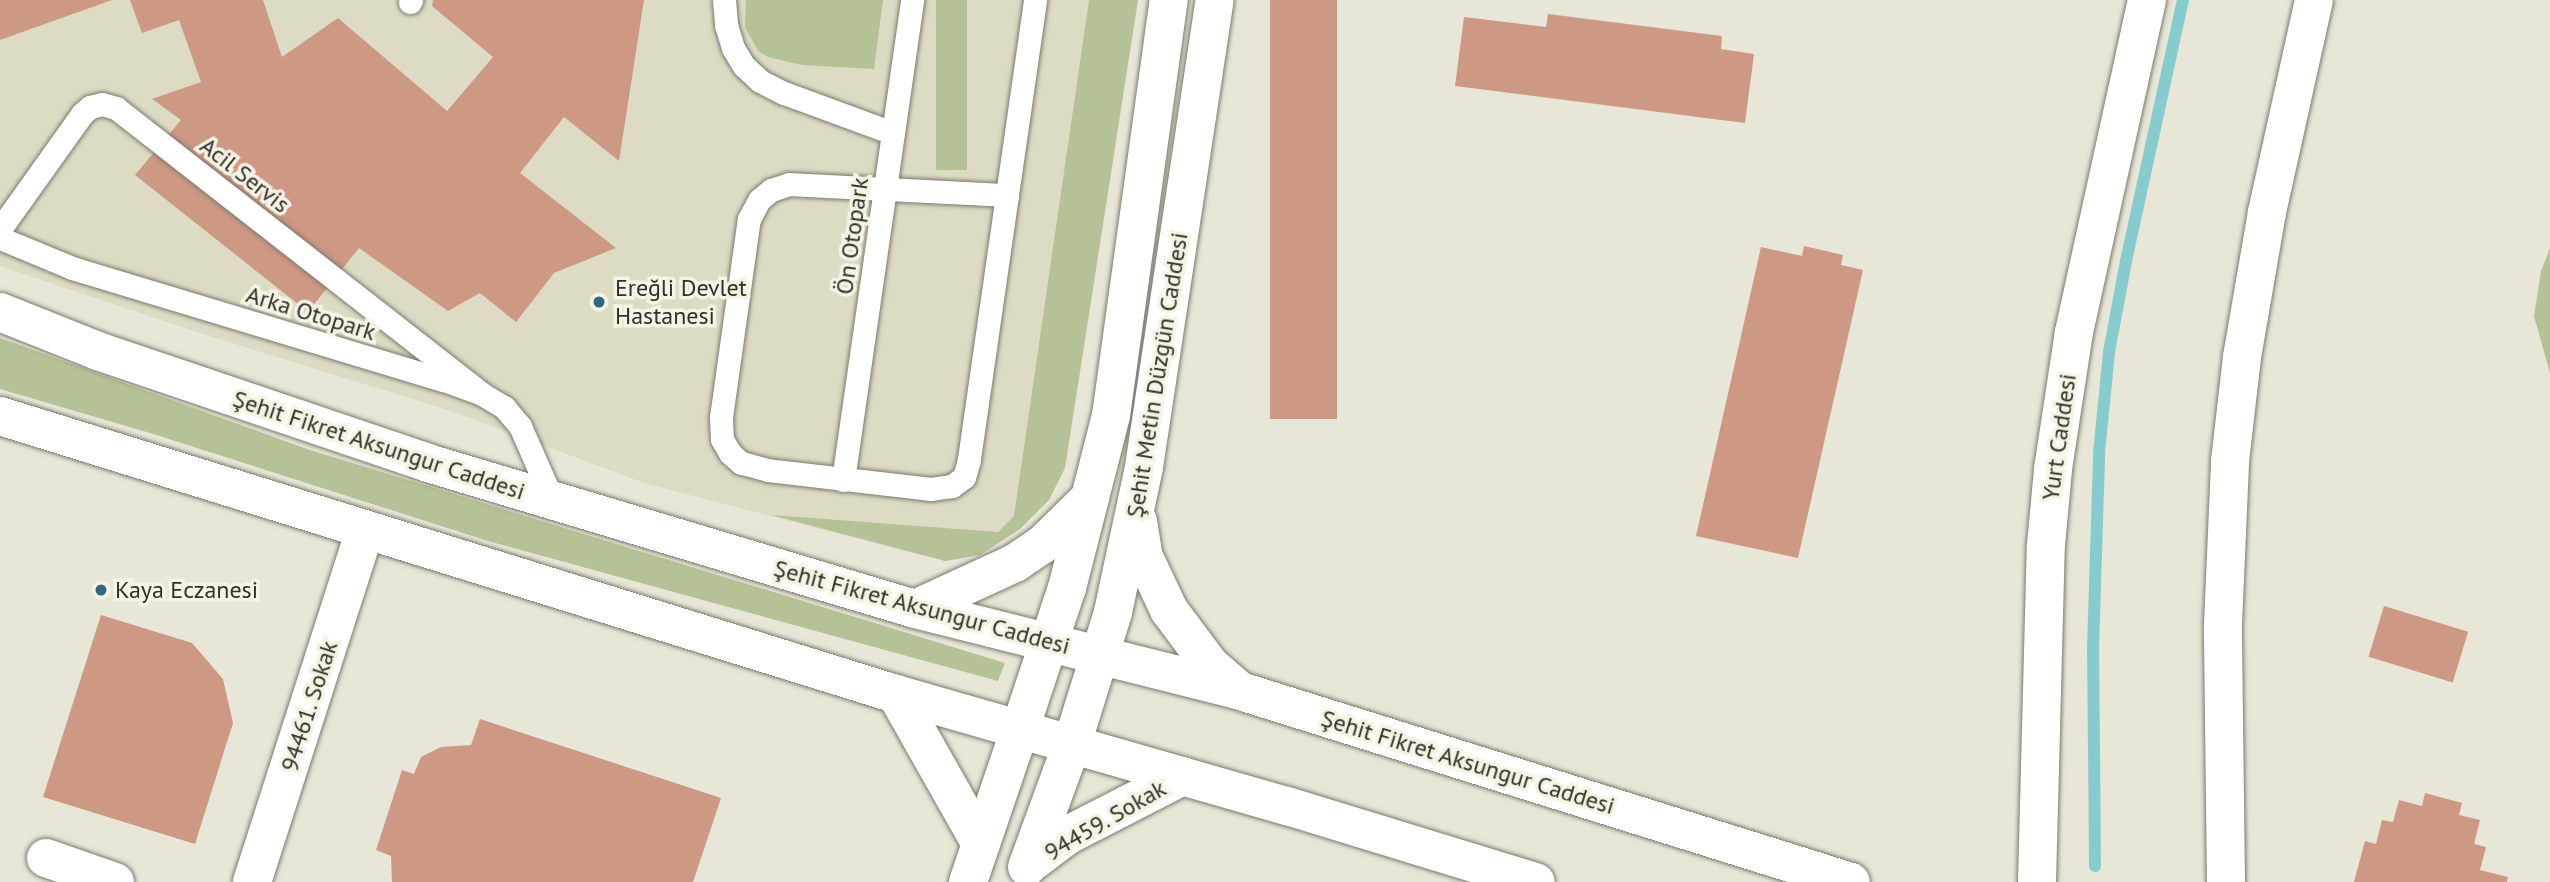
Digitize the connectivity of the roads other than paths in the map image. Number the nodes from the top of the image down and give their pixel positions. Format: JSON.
{"nodes":[{"id":1,"x":724,"y":0,"type":"edge"},
{"id":2,"x":912,"y":0,"type":"edge"},
{"id":3,"x":1035,"y":0,"type":"edge"},
{"id":4,"x":1169,"y":0,"type":"edge"},
{"id":5,"x":1216,"y":0,"type":"edge"},
{"id":6,"x":2147,"y":0,"type":"edge"},
{"id":7,"x":2314,"y":0,"type":"edge"},
{"id":8,"x":893,"y":133,"type":"junction"},
{"id":9,"x":885,"y":188,"type":"junction"},
{"id":10,"x":1007,"y":195,"type":"junction"},
{"id":11,"x":0,"y":229,"type":"edge"},
{"id":12,"x":0,"y":238,"type":"edge"},
{"id":13,"x":0,"y":312,"type":"edge"},
{"id":14,"x":482,"y":394,"type":"junction"},
{"id":15,"x":0,"y":416,"type":"edge"},
{"id":16,"x":843,"y":480,"type":"junction"},
{"id":17,"x":1090,"y":499,"type":"junction"},
{"id":18,"x":554,"y":500,"type":"junction"},
{"id":19,"x":1136,"y":511,"type":"junction"},
{"id":20,"x":365,"y":531,"type":"junction"},
{"id":21,"x":915,"y":609,"type":"junction"},
{"id":22,"x":1050,"y":643,"type":"junction"},
{"id":23,"x":1099,"y":656,"type":"junction"},
{"id":24,"x":1237,"y":690,"type":"junction"},
{"id":25,"x":896,"y":694,"type":"junction"},
{"id":26,"x":1020,"y":729,"type":"junction"},
{"id":27,"x":1072,"y":744,"type":"junction"},
{"id":28,"x":1183,"y":776,"type":"junction"},
{"id":29,"x":981,"y":844,"type":"junction"},
{"id":30,"x":46,"y":858,"type":"dead end"},
{"id":31,"x":1025,"y":873,"type":"edge"},
{"id":32,"x":115,"y":882,"type":"edge"},
{"id":33,"x":252,"y":882,"type":"edge"},
{"id":34,"x":968,"y":882,"type":"edge"},
{"id":35,"x":1536,"y":882,"type":"edge"},
{"id":36,"x":1851,"y":882,"type":"edge"},
{"id":37,"x":2037,"y":882,"type":"edge"},
{"id":38,"x":2226,"y":882,"type":"edge"}],
"edges":[{"from":1,"to":8,"type":"lane"},
{"from":2,"to":8,"type":"lane","name":"Ön Otopark"},
{"from":3,"to":10,"type":"lane"},
{"from":4,"to":17,"type":"main road","name":"Şehit Metin Düzgün Caddesi"},
{"from":5,"to":19,"type":"main road","name":"Şehit Metin Düzgün Caddesi"},
{"from":6,"to":37,"type":"main road","name":"Yurt Caddesi"},
{"from":7,"to":38,"type":"main road"},
{"from":8,"to":9,"type":"lane","name":"Ön Otopark"},
{"from":9,"to":10,"type":"lane"},
{"from":9,"to":16,"type":"lane","name":"Ön Otopark"},
{"from":9,"to":16,"type":"lane"},
{"from":10,"to":16,"type":"lane"},
{"from":11,"to":14,"type":"lane","name":"Acil Servis"},
{"from":12,"to":14,"type":"lane","name":"Arka Otopark"},
{"from":13,"to":18,"type":"main road","name":"Şehit Fikret Aksungur Caddesi"},
{"from":14,"to":18,"type":"lane","name":"Arka Otopark"},
{"from":15,"to":20,"type":"main road"},
{"from":17,"to":21,"type":"main road"},
{"from":17,"to":22,"type":"main road","name":"Şehit Metin Düzgün Caddesi"},
{"from":18,"to":21,"type":"main road","name":"Şehit Fikret Aksungur Caddesi"},
{"from":19,"to":23,"type":"main road","name":"Şehit Metin Düzgün Caddesi"},
{"from":19,"to":24,"type":"main road"},
{"from":20,"to":25,"type":"main road"},
{"from":20,"to":33,"type":"main road","name":"94461. Sokak"},
{"from":21,"to":22,"type":"main road","name":"Şehit Fikret Aksungur Caddesi"},
{"from":22,"to":23,"type":"main road","name":"Şehit Fikret Aksungur Caddesi"},
{"from":22,"to":26,"type":"main road","name":"Şehit Metin Düzgün Caddesi"},
{"from":23,"to":24,"type":"main road","name":"Şehit Fikret Aksungur Caddesi"},
{"from":23,"to":27,"type":"main road","name":"Şehit Metin Düzgün Caddesi"},
{"from":24,"to":36,"type":"main road","name":"Şehit Fikret Aksungur Caddesi"},
{"from":25,"to":26,"type":"main road"},
{"from":25,"to":29,"type":"main road"},
{"from":26,"to":27,"type":"main road"},
{"from":26,"to":29,"type":"main road"},
{"from":27,"to":28,"type":"main road"},
{"from":27,"to":31,"type":"main road","name":"94459. Sokak"},
{"from":28,"to":31,"type":"main road","name":"94459. Sokak"},
{"from":28,"to":35,"type":"main road"},
{"from":29,"to":34,"type":"main road"},
{"from":30,"to":32,"type":"main road"}]}
